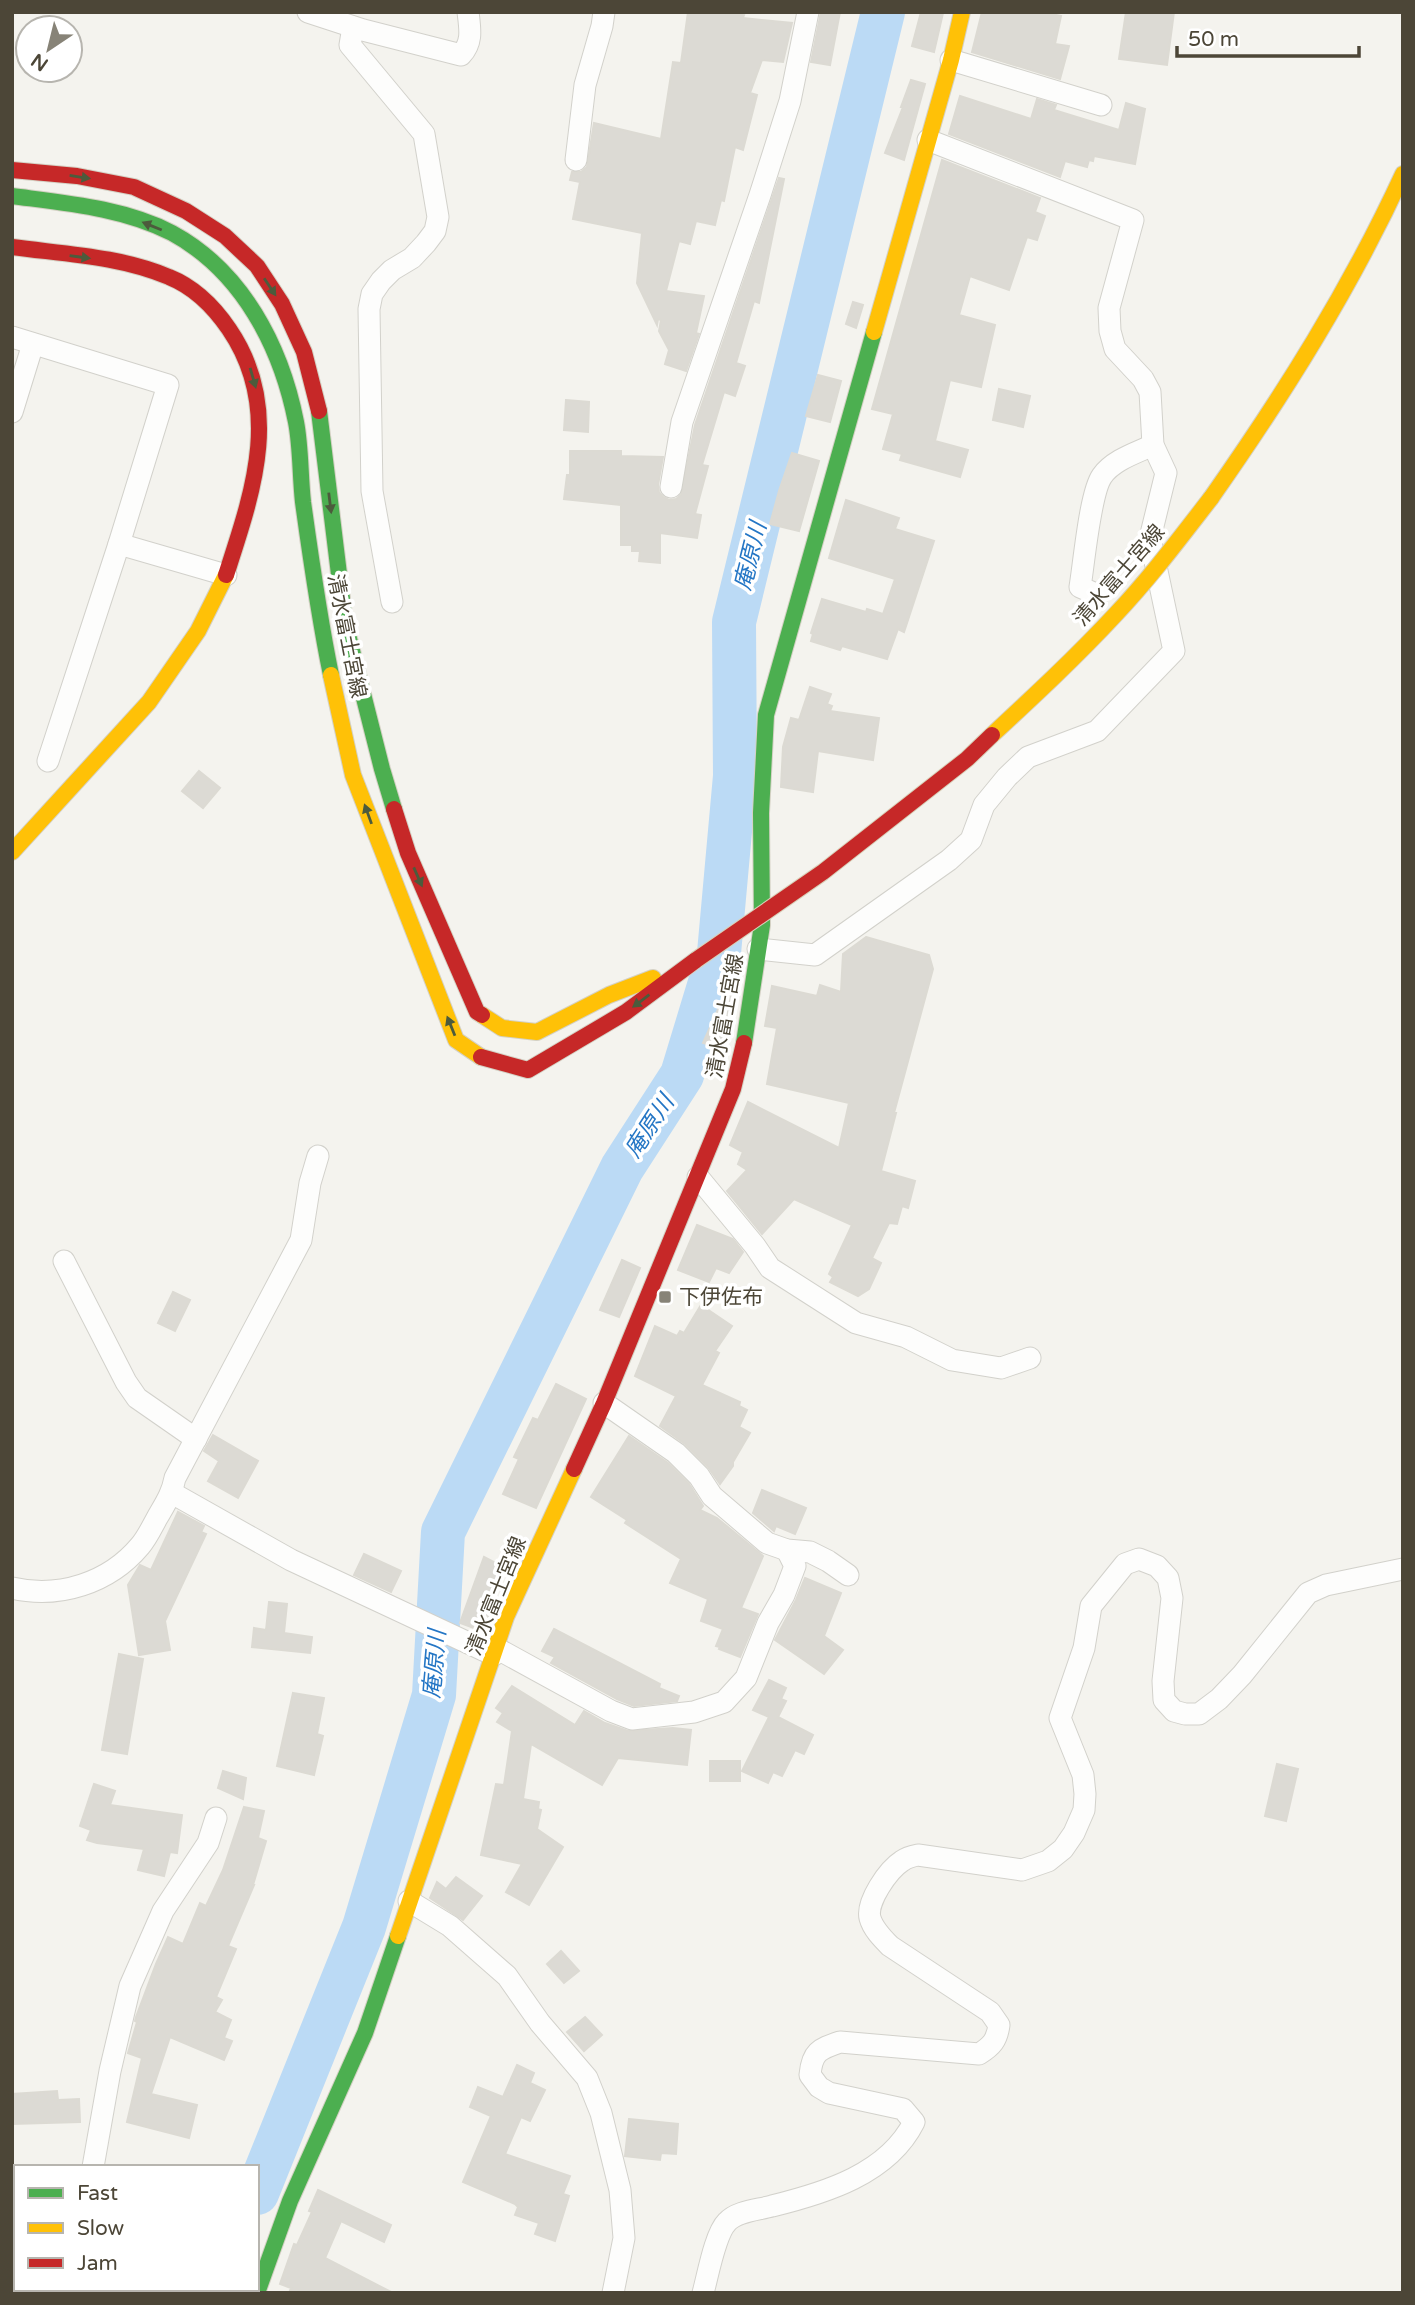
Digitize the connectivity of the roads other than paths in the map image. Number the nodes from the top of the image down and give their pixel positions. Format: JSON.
{"nodes":[{"id":1,"x":308,"y":12,"type":"edge"},
{"id":2,"x":468,"y":12,"type":"edge"},
{"id":3,"x":604,"y":12,"type":"edge"},
{"id":4,"x":808,"y":12,"type":"edge"},
{"id":5,"x":962,"y":12,"type":"edge"},
{"id":6,"x":353,"y":27,"type":"junction"},
{"id":7,"x":951,"y":60,"type":"junction"},
{"id":8,"x":1101,"y":105,"type":"dead end"},
{"id":9,"x":928,"y":140,"type":"junction"},
{"id":10,"x":576,"y":160,"type":"dead end"},
{"id":11,"x":12,"y":170,"type":"edge"},
{"id":12,"x":1403,"y":174,"type":"edge"},
{"id":13,"x":12,"y":196,"type":"edge"},
{"id":14,"x":12,"y":247,"type":"edge"},
{"id":15,"x":12,"y":338,"type":"edge"},
{"id":16,"x":33,"y":344,"type":"junction"},
{"id":17,"x":12,"y":412,"type":"edge"},
{"id":18,"x":1153,"y":445,"type":"junction"},
{"id":19,"x":236,"y":487,"type":"dead end"},
{"id":20,"x":671,"y":488,"type":"dead end"},
{"id":21,"x":119,"y":544,"type":"junction"},
{"id":22,"x":226,"y":575,"type":"junction"},
{"id":23,"x":1098,"y":595,"type":"dead end"},
{"id":24,"x":392,"y":602,"type":"dead end"},
{"id":25,"x":48,"y":761,"type":"dead end"},
{"id":26,"x":12,"y":852,"type":"edge"},
{"id":27,"x":758,"y":949,"type":"junction"},
{"id":28,"x":696,"y":960,"type":"junction"},
{"id":29,"x":318,"y":1156,"type":"dead end"},
{"id":30,"x":698,"y":1177,"type":"junction"},
{"id":31,"x":64,"y":1261,"type":"dead end"},
{"id":32,"x":1030,"y":1358,"type":"dead end"},
{"id":33,"x":604,"y":1403,"type":"junction"},
{"id":34,"x":196,"y":1439,"type":"junction"},
{"id":35,"x":172,"y":1493,"type":"junction"},
{"id":36,"x":787,"y":1550,"type":"junction"},
{"id":37,"x":1403,"y":1569,"type":"edge"},
{"id":38,"x":848,"y":1575,"type":"dead end"},
{"id":39,"x":12,"y":1588,"type":"edge"},
{"id":40,"x":495,"y":1651,"type":"junction"},
{"id":41,"x":216,"y":1818,"type":"dead end"},
{"id":42,"x":410,"y":1901,"type":"junction"},
{"id":43,"x":93,"y":2165,"type":"edge"},
{"id":44,"x":259,"y":2287,"type":"edge"},
{"id":45,"x":612,"y":2293,"type":"edge"},
{"id":46,"x":703,"y":2293,"type":"edge"}],
"edges":[{"from":1,"to":6,"type":"street"},
{"from":2,"to":6,"type":"street"},
{"from":3,"to":10,"type":"street"},
{"from":4,"to":20,"type":"street"},
{"from":5,"to":7,"type":"main road","name":"清水富士宮線"},
{"from":6,"to":24,"type":"street"},
{"from":7,"to":8,"type":"street"},
{"from":7,"to":9,"type":"main road","name":"清水富士宮線"},
{"from":9,"to":18,"type":"street"},
{"from":9,"to":27,"type":"main road","name":"清水富士宮線"},
{"from":11,"to":28,"type":"main road","name":"清水富士宮線","one_way":true},
{"from":12,"to":28,"type":"main road","name":"清水富士宮線","bridge":true},
{"from":28,"to":13,"type":"main road","name":"清水富士宮線","one_way":true},
{"from":14,"to":22,"type":"main road","one_way":true},
{"from":15,"to":16,"type":"street"},
{"from":16,"to":17,"type":"street"},
{"from":16,"to":21,"type":"street"},
{"from":18,"to":23,"type":"street"},
{"from":18,"to":27,"type":"street"},
{"from":19,"to":22,"type":"main road"},
{"from":21,"to":22,"type":"street"},
{"from":21,"to":25,"type":"street"},
{"from":22,"to":26,"type":"main road"},
{"from":27,"to":30,"type":"main road","name":"清水富士宮線"},
{"from":29,"to":34,"type":"street"},
{"from":30,"to":32,"type":"street"},
{"from":30,"to":33,"type":"main road","name":"清水富士宮線"},
{"from":31,"to":34,"type":"street"},
{"from":33,"to":36,"type":"street"},
{"from":33,"to":40,"type":"main road","name":"清水富士宮線"},
{"from":34,"to":35,"type":"street"},
{"from":35,"to":39,"type":"street"},
{"from":35,"to":40,"type":"street"},
{"from":36,"to":38,"type":"street"},
{"from":36,"to":40,"type":"street"},
{"from":37,"to":46,"type":"street"},
{"from":40,"to":42,"type":"main road","name":"清水富士宮線"},
{"from":41,"to":43,"type":"street"},
{"from":42,"to":44,"type":"main road","name":"清水富士宮線"},
{"from":42,"to":45,"type":"street"}]}
